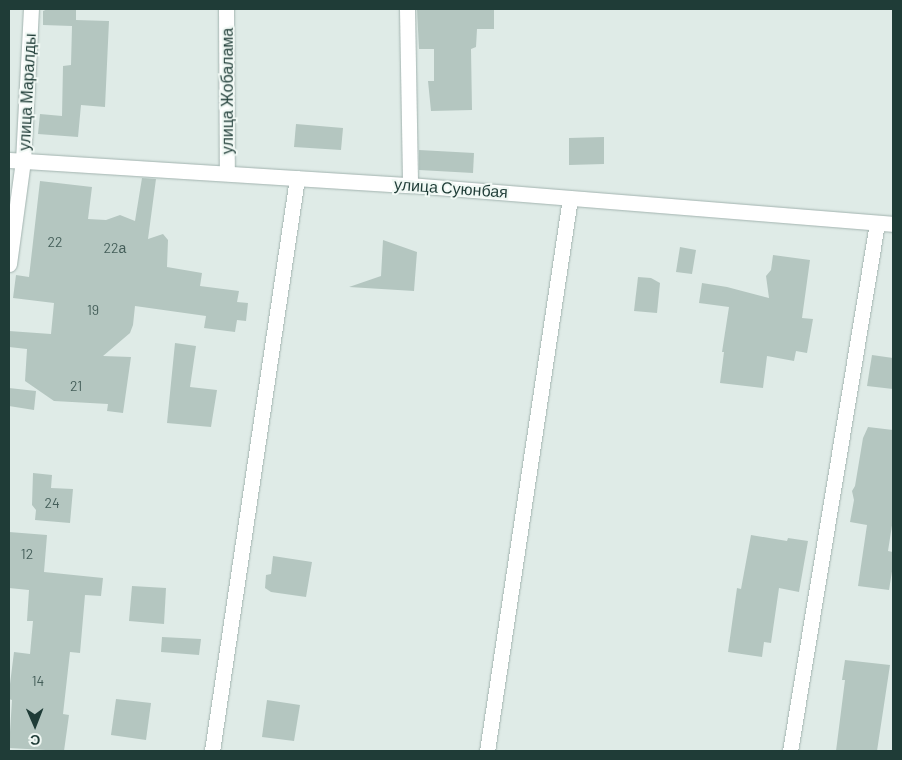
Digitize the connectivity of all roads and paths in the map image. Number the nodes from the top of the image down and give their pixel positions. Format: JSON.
{"nodes":[{"id":1,"x":31,"y":9,"type":"edge"},
{"id":2,"x":226,"y":9,"type":"edge"},
{"id":3,"x":407,"y":9,"type":"edge"},
{"id":4,"x":16,"y":160,"type":"edge"},
{"id":5,"x":227,"y":173,"type":"junction"},
{"id":6,"x":298,"y":178,"type":"junction"},
{"id":7,"x":410,"y":185,"type":"junction"},
{"id":8,"x":570,"y":198,"type":"junction"},
{"id":9,"x":877,"y":223,"type":"junction"},
{"id":10,"x":893,"y":224,"type":"edge"},
{"id":11,"x":9,"y":264,"type":"edge"},
{"id":12,"x":212,"y":751,"type":"edge"},
{"id":13,"x":487,"y":751,"type":"edge"},
{"id":14,"x":790,"y":751,"type":"edge"}],
"edges":[{"from":1,"to":4,"type":"street","name":"улица Маралды"},
{"from":2,"to":5,"type":"street","name":"улица Жобалама"},
{"from":3,"to":7,"type":"street"},
{"from":4,"to":5,"type":"street","name":"улица Суюнбая"},
{"from":4,"to":11,"type":"street","name":"улица Маралды"},
{"from":5,"to":6,"type":"street","name":"улица Суюнбая"},
{"from":6,"to":7,"type":"street","name":"улица Суюнбая"},
{"from":6,"to":12,"type":"street"},
{"from":7,"to":8,"type":"street","name":"улица Суюнбая"},
{"from":8,"to":9,"type":"street","name":"улица Суюнбая"},
{"from":8,"to":13,"type":"street"},
{"from":9,"to":10,"type":"street","name":"улица Суюнбая"},
{"from":9,"to":14,"type":"street"}]}
